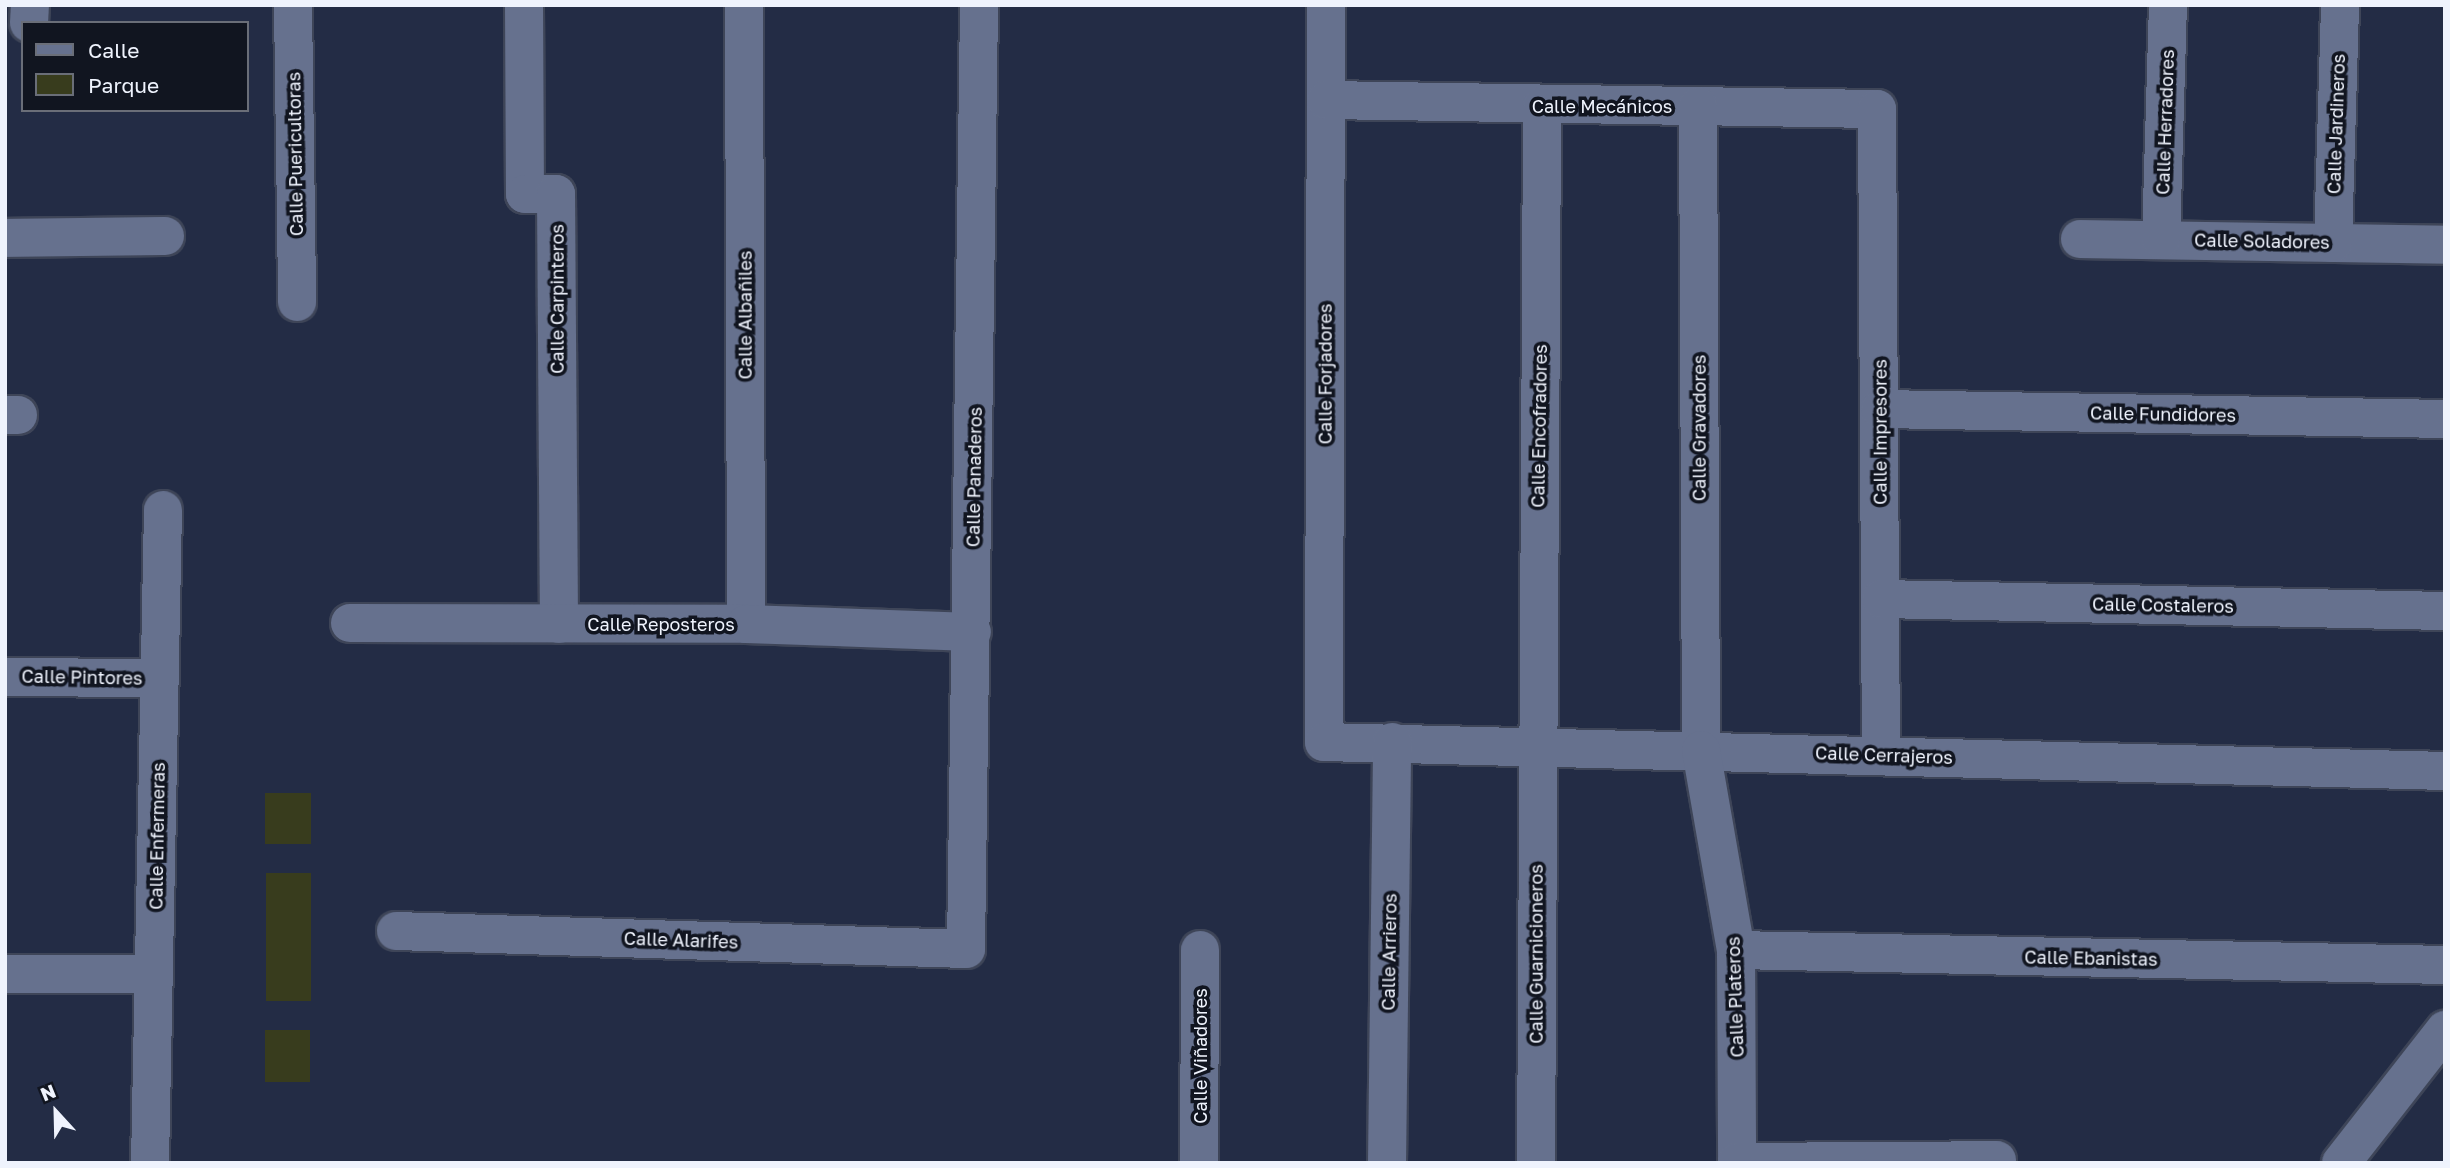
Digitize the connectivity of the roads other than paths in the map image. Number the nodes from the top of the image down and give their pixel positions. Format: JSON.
{"nodes":[{"id":1,"x":293,"y":5,"type":"edge"},
{"id":2,"x":524,"y":5,"type":"edge"},
{"id":3,"x":744,"y":5,"type":"edge"},
{"id":4,"x":979,"y":5,"type":"edge"},
{"id":5,"x":1326,"y":5,"type":"edge"},
{"id":6,"x":2168,"y":5,"type":"edge"},
{"id":7,"x":2340,"y":5,"type":"edge"},
{"id":8,"x":1326,"y":100,"type":"junction"},
{"id":9,"x":1542,"y":106,"type":"junction"},
{"id":10,"x":1698,"y":106,"type":"junction"},
{"id":11,"x":1877,"y":109,"type":"joint"},
{"id":12,"x":166,"y":236,"type":"dead end"},
{"id":13,"x":5,"y":238,"type":"edge"},
{"id":14,"x":2080,"y":239,"type":"dead end"},
{"id":15,"x":2161,"y":239,"type":"junction"},
{"id":16,"x":2333,"y":243,"type":"junction"},
{"id":17,"x":2445,"y":245,"type":"edge"},
{"id":18,"x":297,"y":302,"type":"dead end"},
{"id":19,"x":1880,"y":409,"type":"junction"},
{"id":20,"x":2445,"y":418,"type":"edge"},
{"id":21,"x":163,"y":510,"type":"dead end"},
{"id":22,"x":1881,"y":599,"type":"junction"},
{"id":23,"x":2445,"y":611,"type":"edge"},
{"id":24,"x":350,"y":623,"type":"dead end"},
{"id":25,"x":559,"y":624,"type":"junction"},
{"id":26,"x":746,"y":624,"type":"junction"},
{"id":27,"x":972,"y":632,"type":"junction"},
{"id":28,"x":5,"y":677,"type":"edge"},
{"id":29,"x":160,"y":678,"type":"junction"},
{"id":30,"x":1324,"y":742,"type":"joint"},
{"id":31,"x":1392,"y":742,"type":"junction"},
{"id":32,"x":1537,"y":746,"type":"junction"},
{"id":33,"x":1700,"y":750,"type":"junction"},
{"id":34,"x":1881,"y":755,"type":"junction"},
{"id":35,"x":2445,"y":771,"type":"edge"},
{"id":36,"x":396,"y":931,"type":"dead end"},
{"id":37,"x":966,"y":949,"type":"joint"},
{"id":38,"x":1200,"y":950,"type":"dead end"},
{"id":39,"x":1736,"y":950,"type":"junction"},
{"id":40,"x":2445,"y":965,"type":"edge"},
{"id":41,"x":5,"y":974,"type":"edge"},
{"id":42,"x":154,"y":974,"type":"junction"},
{"id":43,"x":2445,"y":1030,"type":"edge"},
{"id":44,"x":1997,"y":1160,"type":"dead end"},
{"id":45,"x":1737,"y":1162,"type":"edge"},
{"id":46,"x":150,"y":1163,"type":"edge"},
{"id":47,"x":1199,"y":1163,"type":"edge"},
{"id":48,"x":1387,"y":1163,"type":"edge"},
{"id":49,"x":1536,"y":1163,"type":"edge"},
{"id":50,"x":2341,"y":1163,"type":"edge"}],
"edges":[{"from":1,"to":18,"type":"street","name":"Calle Puericultoras"},
{"from":2,"to":25,"type":"street","name":"Calle Carpinteros"},
{"from":3,"to":26,"type":"street","name":"Calle Albañiles"},
{"from":4,"to":27,"type":"street","name":"Calle Panaderos"},
{"from":5,"to":8,"type":"street","name":"Calle Forjadores"},
{"from":6,"to":15,"type":"street","name":"Calle Herradores"},
{"from":7,"to":16,"type":"street","name":"Calle Jardineros"},
{"from":8,"to":9,"type":"street","name":"Calle Mecánicos"},
{"from":8,"to":30,"type":"street","name":"Calle Forjadores"},
{"from":9,"to":10,"type":"street","name":"Calle Mecánicos"},
{"from":9,"to":32,"type":"street","name":"Calle Encofradores"},
{"from":10,"to":11,"type":"street","name":"Calle Mecánicos"},
{"from":10,"to":33,"type":"street","name":"Calle Gravadores"},
{"from":11,"to":19,"type":"street","name":"Calle Impresores"},
{"from":12,"to":13,"type":"street"},
{"from":14,"to":15,"type":"street","name":"Calle Soladores"},
{"from":15,"to":16,"type":"street","name":"Calle Soladores"},
{"from":16,"to":17,"type":"street","name":"Calle Soladores"},
{"from":19,"to":20,"type":"street","name":"Calle Fundidores"},
{"from":19,"to":22,"type":"street","name":"Calle Impresores"},
{"from":21,"to":29,"type":"street","name":"Calle Enfermeras"},
{"from":22,"to":23,"type":"street","name":"Calle Costaleros"},
{"from":22,"to":34,"type":"street","name":"Calle Impresores"},
{"from":24,"to":25,"type":"street","name":"Calle Reposteros"},
{"from":25,"to":26,"type":"street","name":"Calle Reposteros"},
{"from":26,"to":27,"type":"street","name":"Calle Reposteros"},
{"from":27,"to":37,"type":"street","name":"Calle Panaderos"},
{"from":28,"to":29,"type":"street","name":"Calle Pintores"},
{"from":29,"to":42,"type":"street","name":"Calle Enfermeras"},
{"from":30,"to":31,"type":"street","name":"Calle Cerrajeros"},
{"from":31,"to":32,"type":"street","name":"Calle Cerrajeros"},
{"from":31,"to":48,"type":"street","name":"Calle Arrieros"},
{"from":32,"to":33,"type":"street","name":"Calle Cerrajeros"},
{"from":32,"to":49,"type":"street","name":"Calle Guarnicioneros"},
{"from":33,"to":34,"type":"street","name":"Calle Cerrajeros"},
{"from":33,"to":39,"type":"street","name":"Calle Plateros"},
{"from":34,"to":35,"type":"street","name":"Calle Cerrajeros"},
{"from":36,"to":37,"type":"street","name":"Calle Alarifes"},
{"from":38,"to":47,"type":"street","name":"Calle Viñadores"},
{"from":39,"to":40,"type":"street","name":"Calle Ebanistas"},
{"from":39,"to":45,"type":"street","name":"Calle Plateros"},
{"from":41,"to":42,"type":"street"},
{"from":42,"to":46,"type":"street","name":"Calle Enfermeras"},
{"from":43,"to":50,"type":"street"},
{"from":44,"to":45,"type":"street"}]}
